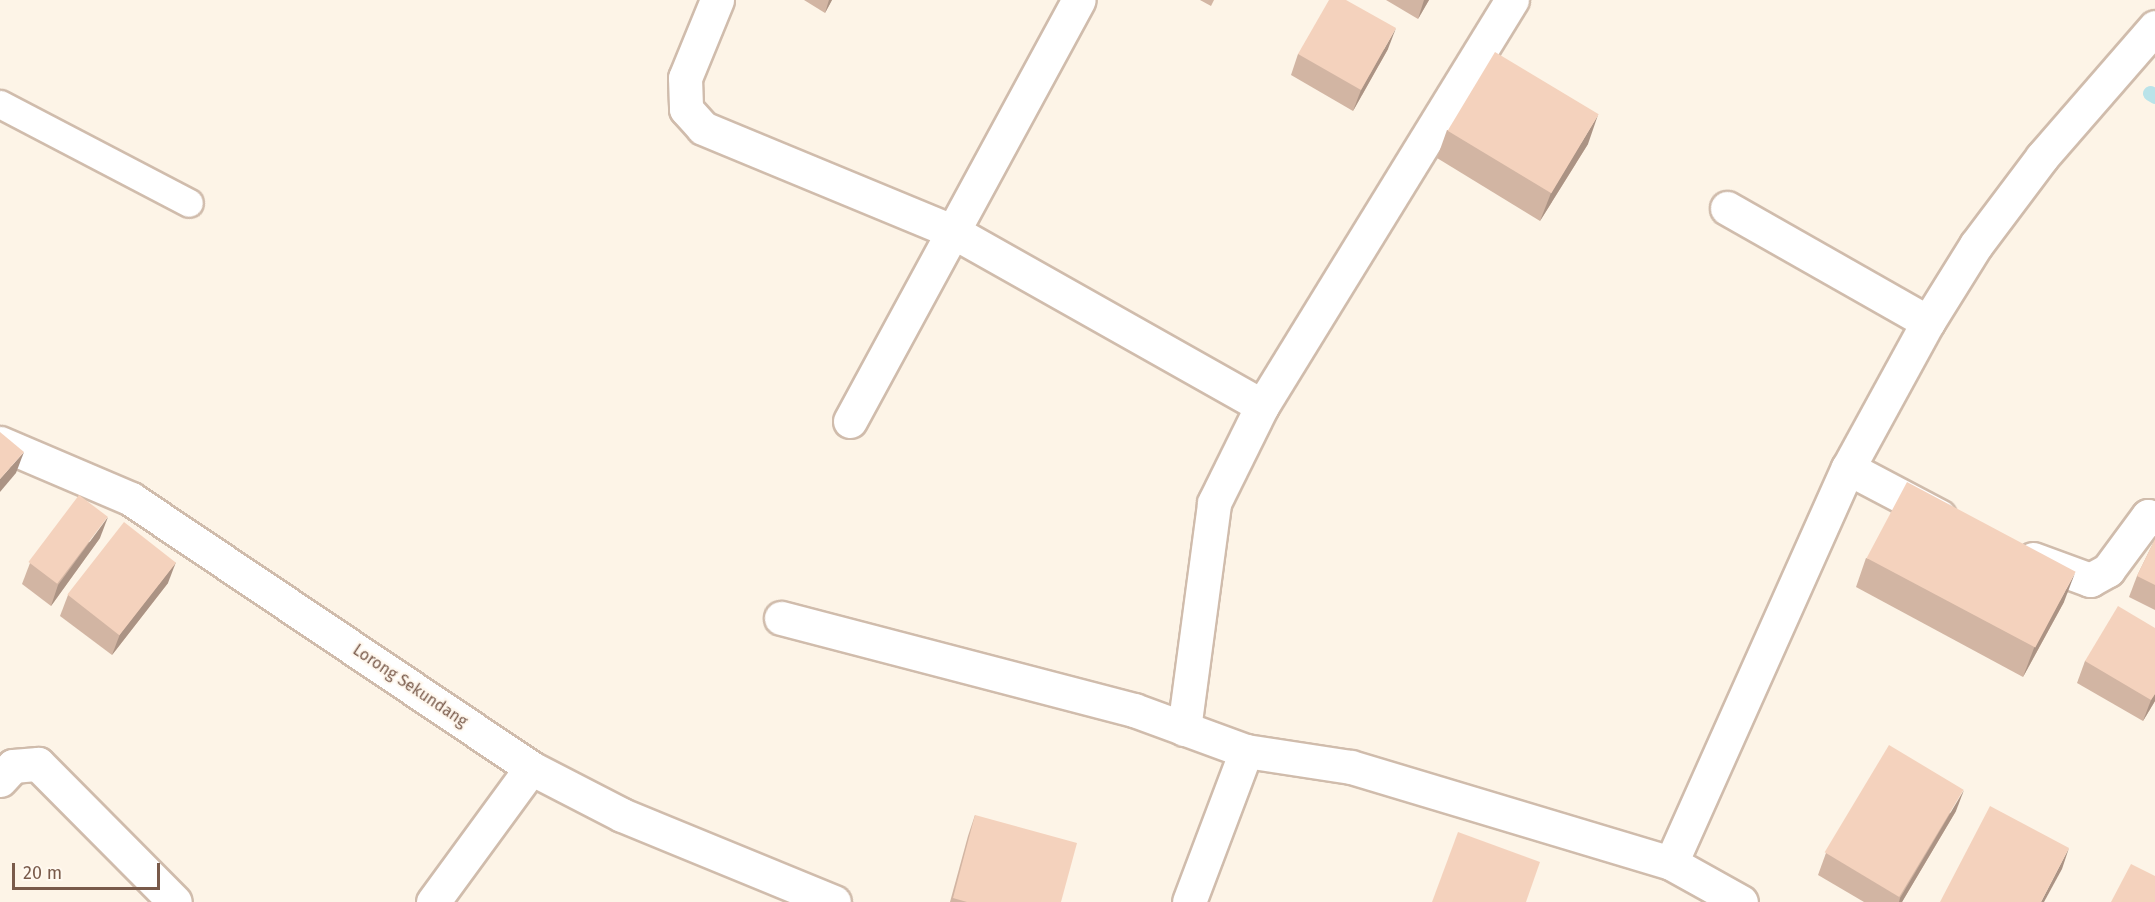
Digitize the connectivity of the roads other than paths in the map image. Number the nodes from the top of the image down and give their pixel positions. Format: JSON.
{"nodes":[{"id":1,"x":717,"y":0,"type":"edge"},
{"id":2,"x":1079,"y":0,"type":"edge"},
{"id":3,"x":1512,"y":0,"type":"edge"},
{"id":4,"x":2155,"y":27,"type":"edge"},
{"id":5,"x":0,"y":104,"type":"edge"},
{"id":6,"x":189,"y":203,"type":"dead end"},
{"id":7,"x":1727,"y":208,"type":"dead end"},
{"id":8,"x":952,"y":231,"type":"junction"},
{"id":9,"x":1928,"y":322,"type":"junction"},
{"id":10,"x":1262,"y":406,"type":"junction"},
{"id":11,"x":850,"y":422,"type":"dead end"},
{"id":12,"x":0,"y":443,"type":"edge"},
{"id":13,"x":1848,"y":468,"type":"junction"},
{"id":14,"x":2153,"y":514,"type":"edge"},
{"id":15,"x":1966,"y":529,"type":"edge"},
{"id":16,"x":1999,"y":544,"type":"edge"},
{"id":17,"x":781,"y":618,"type":"dead end"},
{"id":18,"x":1184,"y":729,"type":"junction"},
{"id":19,"x":1246,"y":751,"type":"junction"},
{"id":20,"x":531,"y":768,"type":"junction"},
{"id":21,"x":0,"y":780,"type":"edge"},
{"id":22,"x":1671,"y":863,"type":"junction"},
{"id":23,"x":175,"y":902,"type":"edge"},
{"id":24,"x":433,"y":902,"type":"edge"},
{"id":25,"x":834,"y":902,"type":"edge"},
{"id":26,"x":1189,"y":902,"type":"edge"},
{"id":27,"x":1742,"y":902,"type":"edge"}],
"edges":[{"from":1,"to":8,"type":"street"},
{"from":2,"to":8,"type":"street"},
{"from":3,"to":10,"type":"street"},
{"from":4,"to":9,"type":"street"},
{"from":5,"to":6,"type":"lane"},
{"from":7,"to":9,"type":"street"},
{"from":8,"to":10,"type":"street"},
{"from":8,"to":11,"type":"street"},
{"from":9,"to":13,"type":"street"},
{"from":10,"to":18,"type":"street"},
{"from":12,"to":20,"type":"street","name":"Lorong Sekundang"},
{"from":13,"to":15,"type":"street"},
{"from":13,"to":22,"type":"street"},
{"from":14,"to":16,"type":"street"},
{"from":17,"to":18,"type":"street"},
{"from":18,"to":19,"type":"street"},
{"from":19,"to":22,"type":"street"},
{"from":19,"to":26,"type":"street"},
{"from":20,"to":24,"type":"street"},
{"from":20,"to":25,"type":"street","name":"Lorong Sekundang"},
{"from":21,"to":23,"type":"street"},
{"from":22,"to":27,"type":"street"}]}
